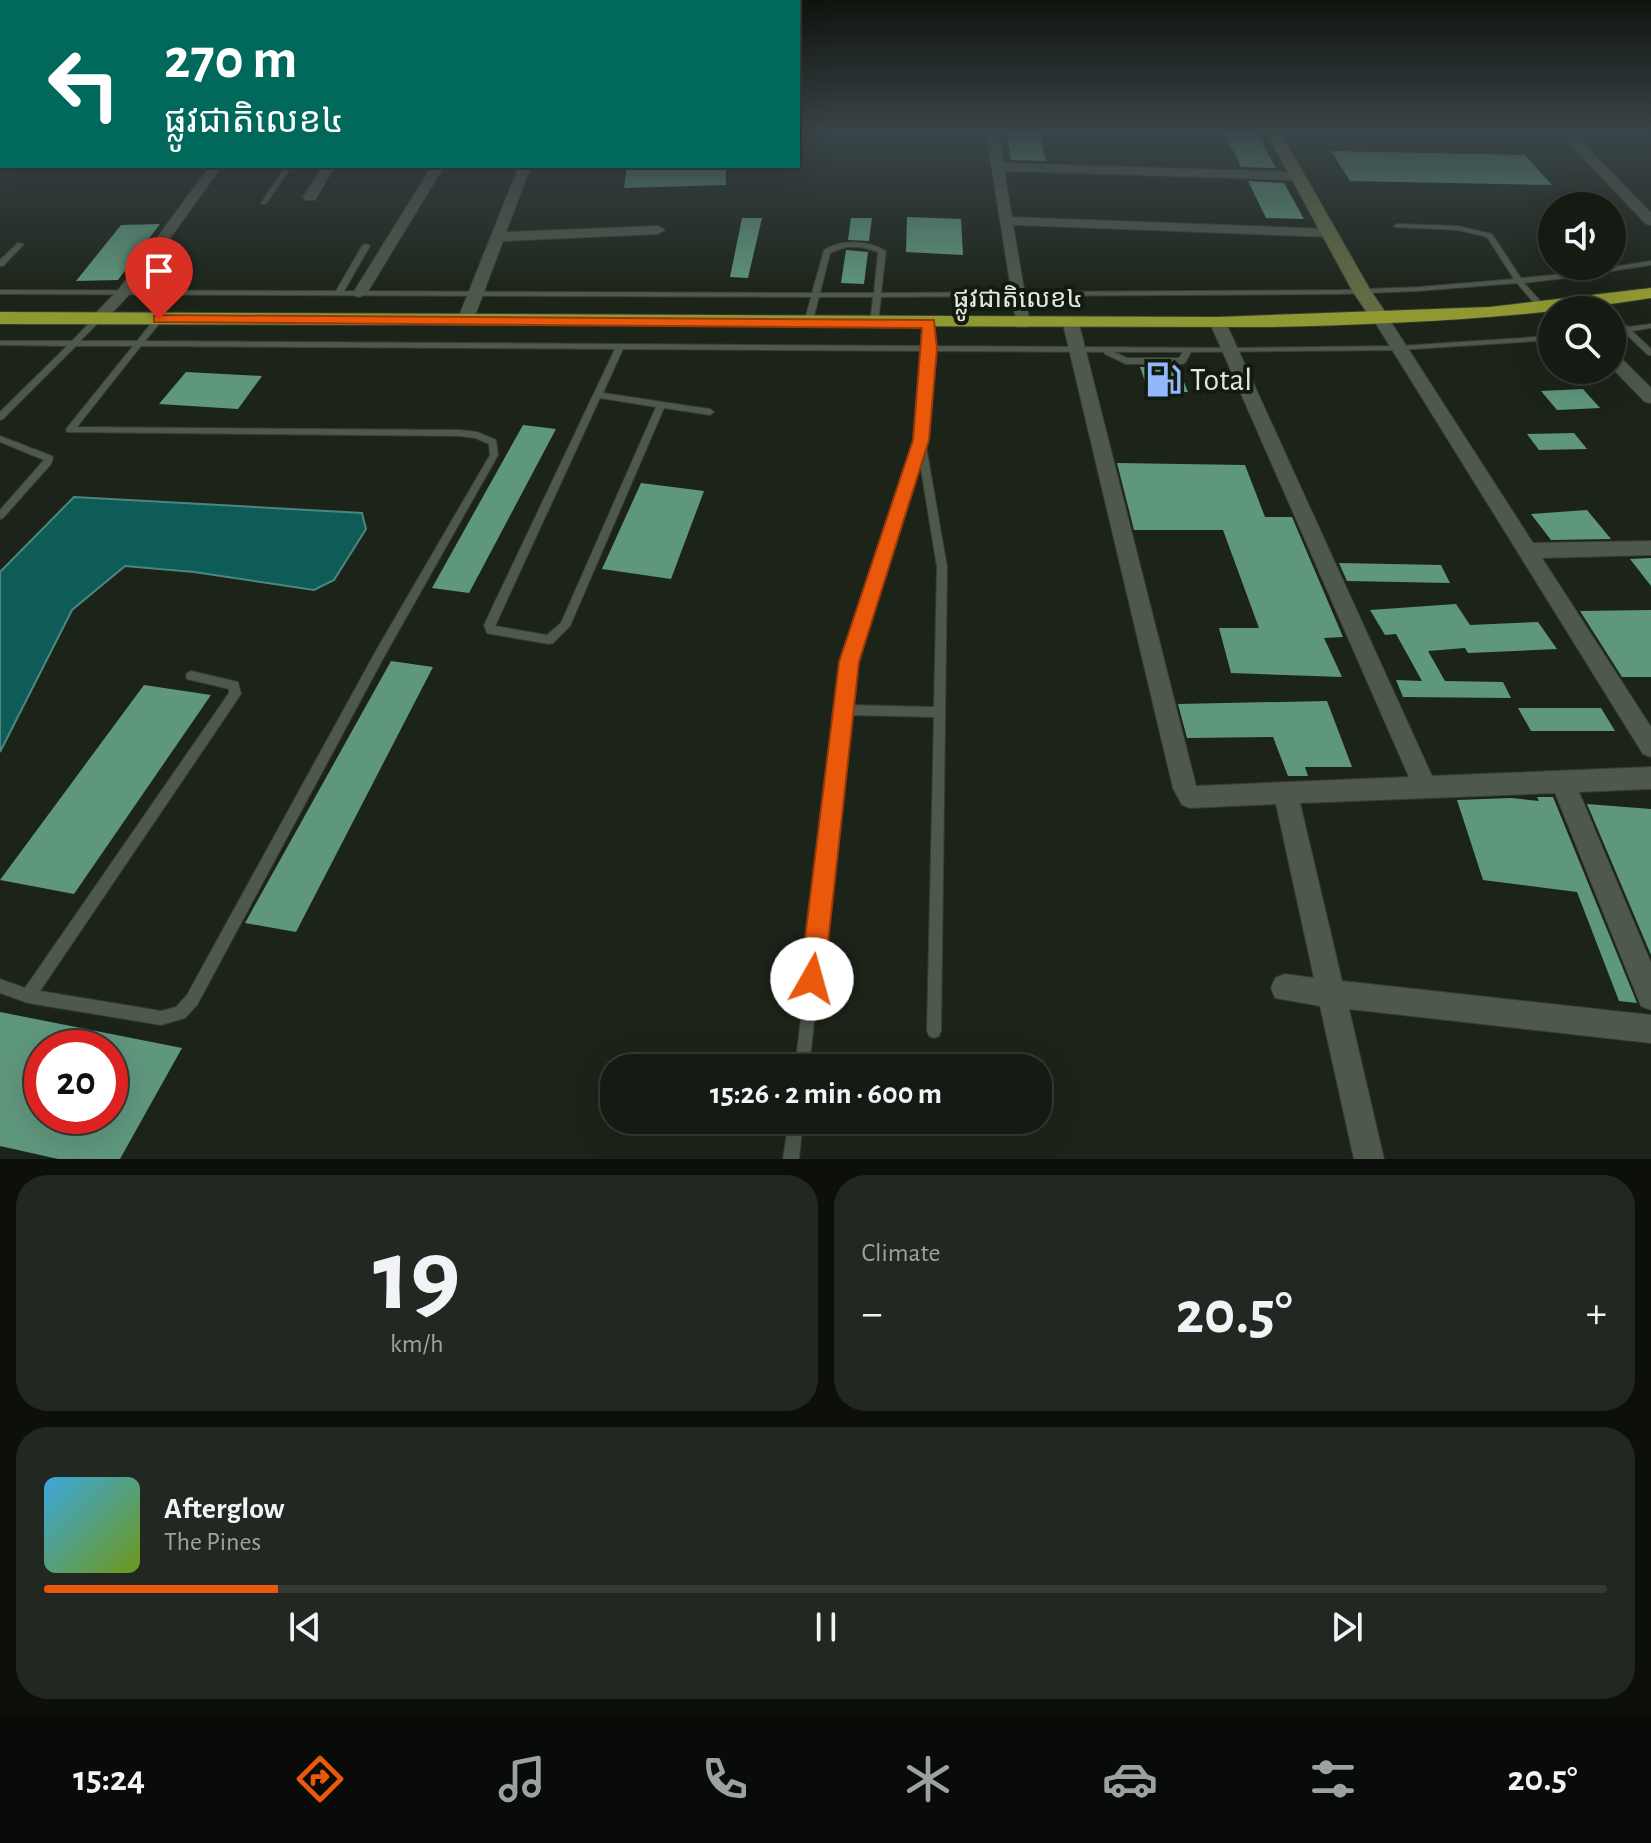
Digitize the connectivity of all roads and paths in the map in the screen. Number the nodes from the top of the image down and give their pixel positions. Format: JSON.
{"nodes":[{"id":1,"x":201,"y":186,"type":"edge"},
{"id":2,"x":275,"y":186,"type":"edge"},
{"id":3,"x":317,"y":186,"type":"edge"},
{"id":4,"x":426,"y":186,"type":"edge"},
{"id":5,"x":517,"y":186,"type":"edge"},
{"id":6,"x":1000,"y":186,"type":"edge"},
{"id":7,"x":1304,"y":186,"type":"edge"},
{"id":8,"x":1617,"y":186,"type":"edge"},
{"id":9,"x":310,"y":197,"type":"dead end"},
{"id":10,"x":264,"y":203,"type":"dead end"},
{"id":11,"x":1005,"y":221,"type":"junction"},
{"id":12,"x":1651,"y":221,"type":"edge"},
{"id":13,"x":1397,"y":226,"type":"dead end"},
{"id":14,"x":658,"y":230,"type":"dead end"},
{"id":15,"x":1330,"y":233,"type":"junction"},
{"id":16,"x":498,"y":237,"type":"junction"},
{"id":17,"x":20,"y":244,"type":"dead end"},
{"id":18,"x":366,"y":246,"type":"dead end"},
{"id":19,"x":1651,"y":263,"type":"edge"},
{"id":20,"x":0,"y":264,"type":"edge"},
{"id":21,"x":1519,"y":281,"type":"junction"},
{"id":22,"x":0,"y":292,"type":"edge"},
{"id":23,"x":124,"y":292,"type":"junction"},
{"id":24,"x":1362,"y":292,"type":"junction"},
{"id":25,"x":339,"y":293,"type":"junction"},
{"id":26,"x":360,"y":293,"type":"junction"},
{"id":27,"x":1651,"y":293,"type":"edge"},
{"id":28,"x":475,"y":294,"type":"junction"},
{"id":29,"x":1017,"y":294,"type":"junction"},
{"id":30,"x":814,"y":295,"type":"junction"},
{"id":31,"x":876,"y":296,"type":"junction"},
{"id":32,"x":1538,"y":296,"type":"edge"},
{"id":33,"x":1626,"y":299,"type":"edge"},
{"id":34,"x":1538,"y":309,"type":"edge"},
{"id":35,"x":0,"y":318,"type":"edge"},
{"id":36,"x":98,"y":319,"type":"junction"},
{"id":37,"x":159,"y":319,"type":"junction"},
{"id":38,"x":1381,"y":319,"type":"junction"},
{"id":39,"x":465,"y":321,"type":"junction"},
{"id":40,"x":808,"y":323,"type":"junction"},
{"id":41,"x":874,"y":323,"type":"junction"},
{"id":42,"x":929,"y":323,"type":"junction"},
{"id":43,"x":1218,"y":323,"type":"junction"},
{"id":44,"x":1022,"y":324,"type":"junction"},
{"id":45,"x":1071,"y":324,"type":"junction"},
{"id":46,"x":1651,"y":326,"type":"edge"},
{"id":47,"x":1627,"y":330,"type":"joint"},
{"id":48,"x":1538,"y":339,"type":"edge"},
{"id":49,"x":0,"y":343,"type":"edge"},
{"id":50,"x":71,"y":344,"type":"junction"},
{"id":51,"x":138,"y":344,"type":"junction"},
{"id":52,"x":620,"y":347,"type":"junction"},
{"id":53,"x":1399,"y":348,"type":"junction"},
{"id":54,"x":930,"y":349,"type":"junction"},
{"id":55,"x":1076,"y":350,"type":"junction"},
{"id":56,"x":1231,"y":350,"type":"junction"},
{"id":57,"x":1651,"y":353,"type":"edge"},
{"id":58,"x":1626,"y":373,"type":"edge"},
{"id":59,"x":598,"y":395,"type":"junction"},
{"id":60,"x":1651,"y":398,"type":"edge"},
{"id":61,"x":661,"y":404,"type":"junction"},
{"id":62,"x":710,"y":412,"type":"dead end"},
{"id":63,"x":0,"y":417,"type":"edge"},
{"id":64,"x":0,"y":439,"type":"edge"},
{"id":65,"x":921,"y":440,"type":"junction"},
{"id":66,"x":0,"y":516,"type":"edge"},
{"id":67,"x":1651,"y":548,"type":"edge"},
{"id":68,"x":1527,"y":551,"type":"junction"},
{"id":69,"x":191,"y":676,"type":"dead end"},
{"id":70,"x":843,"y":710,"type":"junction"},
{"id":71,"x":940,"y":712,"type":"junction"},
{"id":72,"x":1651,"y":747,"type":"edge"},
{"id":73,"x":1651,"y":778,"type":"edge"},
{"id":74,"x":1563,"y":783,"type":"junction"},
{"id":75,"x":1426,"y":788,"type":"junction"},
{"id":76,"x":1286,"y":795,"type":"junction"},
{"id":77,"x":0,"y":986,"type":"edge"},
{"id":78,"x":1285,"y":988,"type":"dead end"},
{"id":79,"x":1329,"y":993,"type":"junction"},
{"id":80,"x":28,"y":996,"type":"junction"},
{"id":81,"x":1651,"y":996,"type":"edge"},
{"id":82,"x":1651,"y":1029,"type":"edge"},
{"id":83,"x":934,"y":1031,"type":"dead end"},
{"id":84,"x":804,"y":1054,"type":"edge"},
{"id":85,"x":794,"y":1134,"type":"edge"},
{"id":86,"x":791,"y":1159,"type":"edge"},
{"id":87,"x":1369,"y":1159,"type":"edge"}],
"edges":[{"from":1,"to":23,"type":"street"},
{"from":2,"to":10,"type":"lane"},
{"from":3,"to":9,"type":"street"},
{"from":4,"to":26,"type":"street"},
{"from":5,"to":16,"type":"street"},
{"from":6,"to":11,"type":"street"},
{"from":7,"to":15,"type":"street"},
{"from":8,"to":12,"type":"street"},
{"from":11,"to":15,"type":"street"},
{"from":11,"to":29,"type":"street"},
{"from":13,"to":21,"type":"lane"},
{"from":14,"to":16,"type":"street"},
{"from":15,"to":24,"type":"street"},
{"from":16,"to":28,"type":"street"},
{"from":17,"to":20,"type":"lane"},
{"from":18,"to":25,"type":"lane"},
{"from":19,"to":21,"type":"lane"},
{"from":21,"to":24,"type":"lane"},
{"from":21,"to":32,"type":"lane"},
{"from":22,"to":23,"type":"lane"},
{"from":23,"to":25,"type":"lane"},
{"from":23,"to":36,"type":"street"},
{"from":24,"to":29,"type":"lane"},
{"from":24,"to":38,"type":"street"},
{"from":25,"to":26,"type":"lane"},
{"from":26,"to":28,"type":"lane"},
{"from":27,"to":33,"type":"highway","name":"ផ្លូវជាតិលេខ៤"},
{"from":28,"to":30,"type":"lane"},
{"from":28,"to":39,"type":"street"},
{"from":29,"to":31,"type":"lane"},
{"from":29,"to":44,"type":"street"},
{"from":30,"to":31,"type":"lane"},
{"from":30,"to":31,"type":"lane"},
{"from":30,"to":40,"type":"lane"},
{"from":31,"to":41,"type":"lane"},
{"from":34,"to":38,"type":"highway","name":"ផ្លូវជាតិលេខ៤"},
{"from":35,"to":36,"type":"highway","name":"ផ្លូវជាតិលេខ៤"},
{"from":36,"to":37,"type":"highway","name":"ផ្លូវជាតិលេខ៤"},
{"from":36,"to":50,"type":"lane"},
{"from":37,"to":39,"type":"highway","name":"ផ្លូវជាតិលេខ៤"},
{"from":37,"to":51,"type":"lane"},
{"from":38,"to":43,"type":"highway","name":"ផ្លូវជាតិលេខ៤"},
{"from":38,"to":53,"type":"street"},
{"from":39,"to":40,"type":"highway","name":"ផ្លូវជាតិលេខ៤"},
{"from":40,"to":41,"type":"highway","name":"ផ្លូវជាតិលេខ៤"},
{"from":41,"to":42,"type":"highway","name":"ផ្លូវជាតិលេខ៤"},
{"from":42,"to":44,"type":"highway","name":"ផ្លូវជាតិលេខ៤"},
{"from":42,"to":54,"type":"lane"},
{"from":43,"to":45,"type":"highway","name":"ផ្លូវជាតិលេខ៤"},
{"from":43,"to":56,"type":"street"},
{"from":44,"to":45,"type":"highway","name":"ផ្លូវជាតិលេខ៤"},
{"from":45,"to":55,"type":"street"},
{"from":46,"to":47,"type":"lane"},
{"from":47,"to":57,"type":"lane"},
{"from":48,"to":53,"type":"lane"},
{"from":49,"to":50,"type":"lane"},
{"from":50,"to":51,"type":"lane"},
{"from":50,"to":63,"type":"lane"},
{"from":51,"to":52,"type":"lane"},
{"from":51,"to":80,"type":"lane"},
{"from":52,"to":54,"type":"lane"},
{"from":52,"to":59,"type":"lane"},
{"from":53,"to":56,"type":"lane"},
{"from":53,"to":68,"type":"street"},
{"from":54,"to":55,"type":"lane"},
{"from":54,"to":65,"type":"lane"},
{"from":55,"to":56,"type":"lane"},
{"from":55,"to":76,"type":"street"},
{"from":56,"to":75,"type":"street"},
{"from":58,"to":60,"type":"street"},
{"from":59,"to":61,"type":"lane"},
{"from":59,"to":61,"type":"lane"},
{"from":61,"to":62,"type":"lane"},
{"from":64,"to":66,"type":"lane"},
{"from":65,"to":70,"type":"lane"},
{"from":65,"to":71,"type":"lane"},
{"from":67,"to":68,"type":"street"},
{"from":68,"to":72,"type":"street"},
{"from":69,"to":80,"type":"lane"},
{"from":70,"to":71,"type":"lane"},
{"from":70,"to":84,"type":"lane"},
{"from":71,"to":83,"type":"lane"},
{"from":73,"to":74,"type":"street"},
{"from":74,"to":75,"type":"street"},
{"from":74,"to":81,"type":"street"},
{"from":75,"to":76,"type":"street"},
{"from":76,"to":79,"type":"street"},
{"from":77,"to":80,"type":"lane"},
{"from":78,"to":79,"type":"street"},
{"from":79,"to":82,"type":"street"},
{"from":79,"to":87,"type":"street"},
{"from":85,"to":86,"type":"lane"}]}
